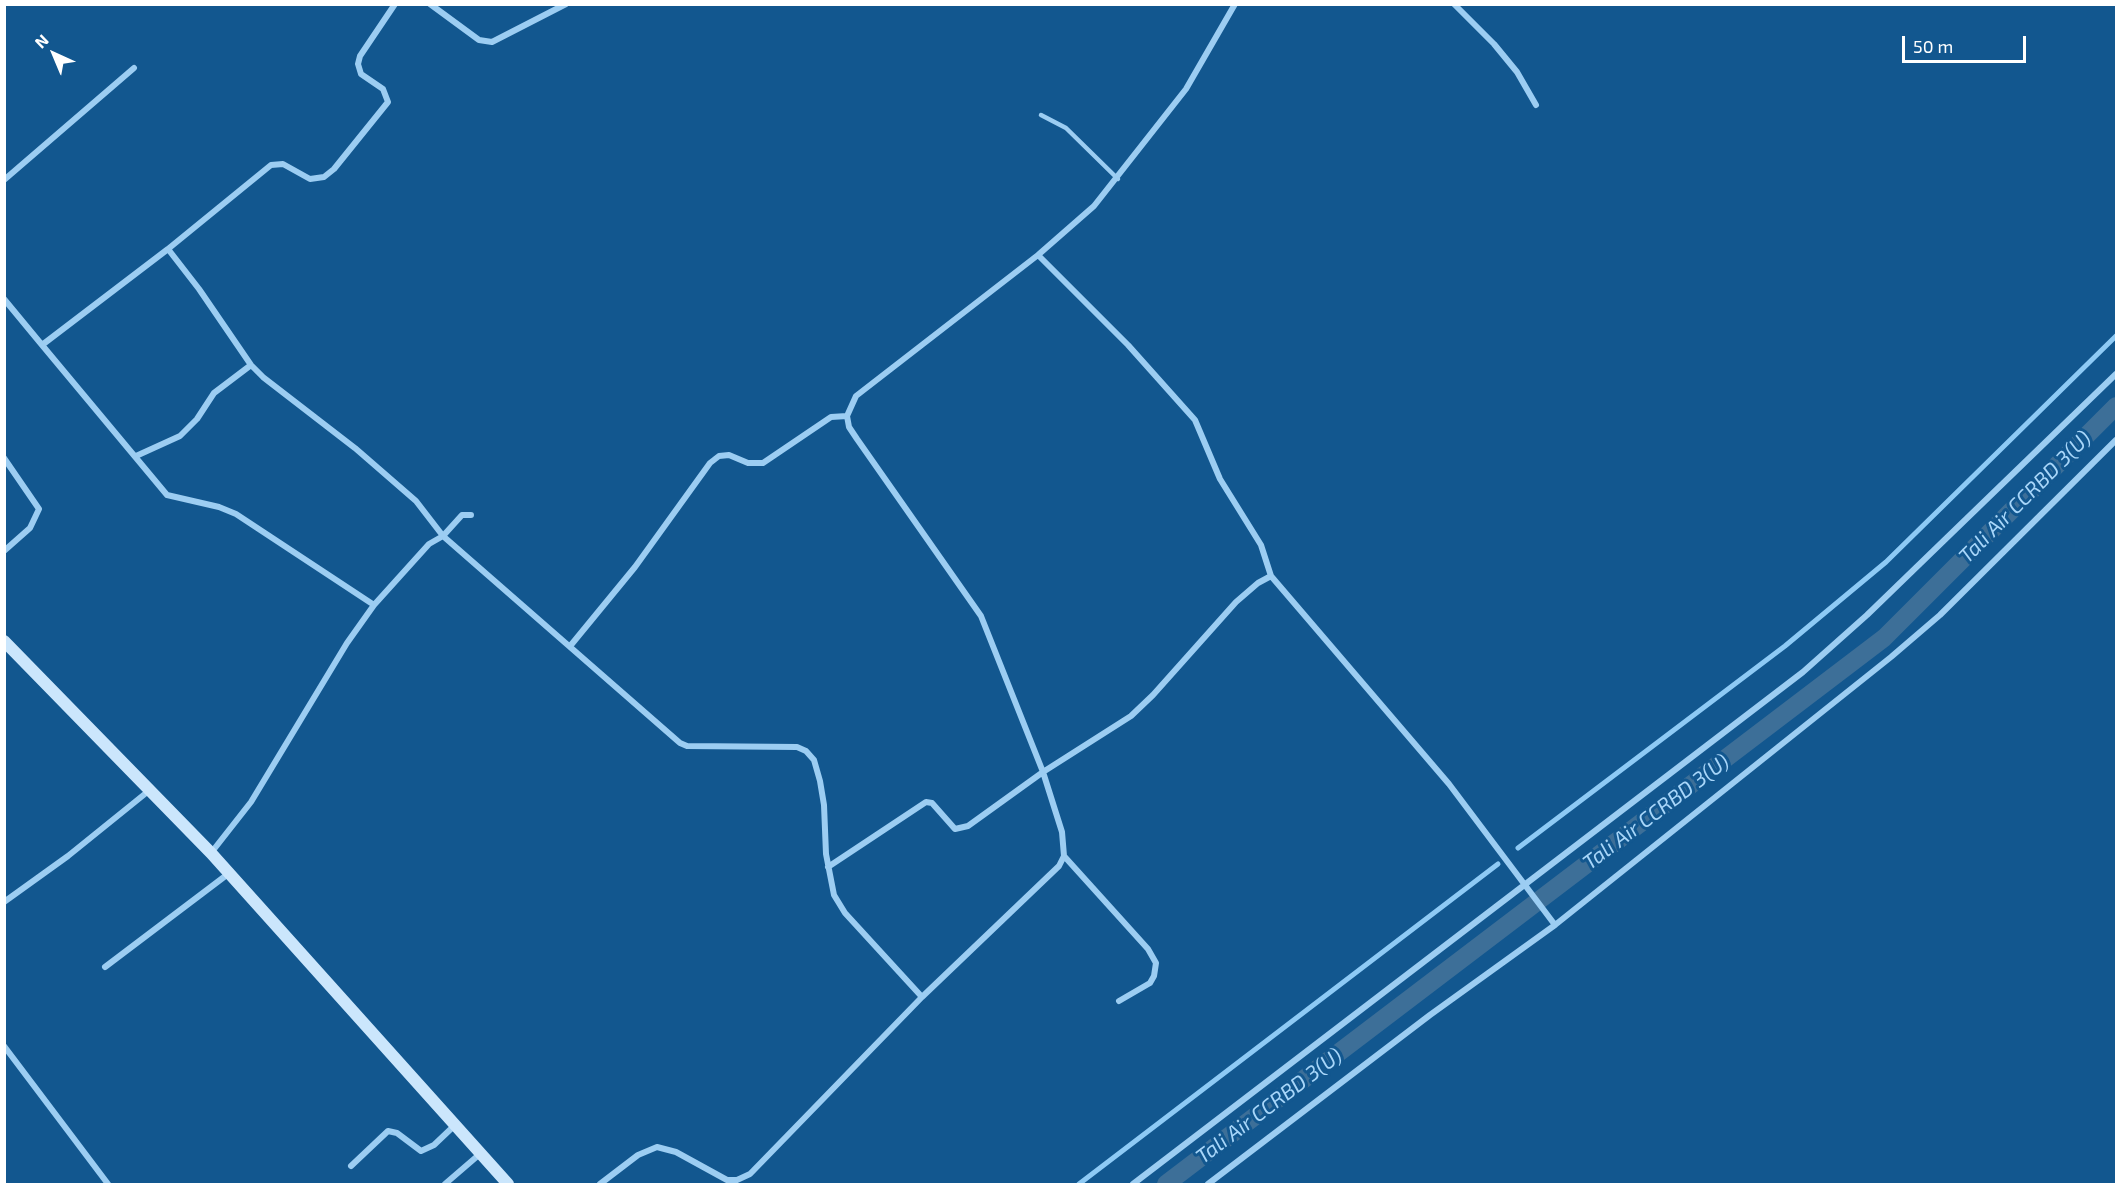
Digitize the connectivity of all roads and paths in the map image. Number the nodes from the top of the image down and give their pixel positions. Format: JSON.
{"nodes":[{"id":1,"x":395,"y":4,"type":"edge"},
{"id":2,"x":430,"y":4,"type":"edge"},
{"id":3,"x":566,"y":4,"type":"edge"},
{"id":4,"x":1235,"y":4,"type":"edge"},
{"id":5,"x":1454,"y":4,"type":"edge"},
{"id":6,"x":134,"y":69,"type":"dead end"},
{"id":7,"x":1536,"y":105,"type":"dead end"},
{"id":8,"x":1041,"y":115,"type":"dead end"},
{"id":9,"x":1118,"y":179,"type":"junction"},
{"id":10,"x":4,"y":180,"type":"edge"},
{"id":11,"x":168,"y":249,"type":"junction"},
{"id":12,"x":1038,"y":255,"type":"junction"},
{"id":13,"x":4,"y":299,"type":"edge"},
{"id":14,"x":42,"y":345,"type":"junction"},
{"id":15,"x":251,"y":365,"type":"junction"},
{"id":16,"x":2116,"y":374,"type":"edge"},
{"id":17,"x":847,"y":416,"type":"junction"},
{"id":18,"x":2116,"y":440,"type":"edge"},
{"id":19,"x":136,"y":456,"type":"junction"},
{"id":20,"x":4,"y":458,"type":"edge"},
{"id":21,"x":471,"y":514,"type":"dead end"},
{"id":22,"x":443,"y":536,"type":"junction"},
{"id":23,"x":4,"y":551,"type":"edge"},
{"id":24,"x":1271,"y":576,"type":"junction"},
{"id":25,"x":374,"y":605,"type":"junction"},
{"id":26,"x":4,"y":641,"type":"edge"},
{"id":27,"x":571,"y":645,"type":"junction"},
{"id":28,"x":1043,"y":772,"type":"junction"},
{"id":29,"x":151,"y":788,"type":"junction"},
{"id":30,"x":211,"y":853,"type":"junction"},
{"id":31,"x":1064,"y":856,"type":"junction"},
{"id":32,"x":828,"y":867,"type":"junction"},
{"id":33,"x":228,"y":874,"type":"junction"},
{"id":34,"x":1526,"y":886,"type":"junction"},
{"id":35,"x":4,"y":902,"type":"edge"},
{"id":36,"x":1555,"y":926,"type":"junction"},
{"id":37,"x":105,"y":967,"type":"dead end"},
{"id":38,"x":922,"y":997,"type":"junction"},
{"id":39,"x":1119,"y":1001,"type":"dead end"},
{"id":40,"x":4,"y":1046,"type":"edge"},
{"id":41,"x":456,"y":1125,"type":"junction"},
{"id":42,"x":480,"y":1153,"type":"junction"},
{"id":43,"x":351,"y":1166,"type":"dead end"},
{"id":44,"x":108,"y":1185,"type":"edge"},
{"id":45,"x":446,"y":1185,"type":"edge"},
{"id":46,"x":508,"y":1185,"type":"edge"},
{"id":47,"x":600,"y":1185,"type":"edge"},
{"id":48,"x":1133,"y":1185,"type":"edge"},
{"id":49,"x":1208,"y":1185,"type":"edge"}],
"edges":[{"from":1,"to":11,"type":"street"},
{"from":2,"to":3,"type":"street"},
{"from":4,"to":9,"type":"street"},
{"from":5,"to":7,"type":"street"},
{"from":6,"to":10,"type":"street"},
{"from":8,"to":9,"type":"lane"},
{"from":9,"to":12,"type":"street"},
{"from":11,"to":14,"type":"street"},
{"from":11,"to":15,"type":"street"},
{"from":12,"to":17,"type":"street"},
{"from":12,"to":24,"type":"street"},
{"from":13,"to":14,"type":"street"},
{"from":14,"to":19,"type":"street"},
{"from":15,"to":19,"type":"street"},
{"from":15,"to":22,"type":"street"},
{"from":16,"to":34,"type":"street"},
{"from":17,"to":27,"type":"street"},
{"from":17,"to":28,"type":"street"},
{"from":18,"to":36,"type":"street"},
{"from":19,"to":25,"type":"street"},
{"from":20,"to":23,"type":"street"},
{"from":21,"to":22,"type":"street"},
{"from":22,"to":25,"type":"street"},
{"from":22,"to":27,"type":"street"},
{"from":24,"to":28,"type":"street"},
{"from":24,"to":34,"type":"street"},
{"from":25,"to":30,"type":"street"},
{"from":26,"to":29,"type":"street"},
{"from":27,"to":32,"type":"street"},
{"from":28,"to":31,"type":"street"},
{"from":28,"to":32,"type":"street"},
{"from":29,"to":30,"type":"street"},
{"from":29,"to":35,"type":"street"},
{"from":30,"to":33,"type":"street"},
{"from":31,"to":38,"type":"street"},
{"from":31,"to":39,"type":"street"},
{"from":32,"to":38,"type":"street"},
{"from":33,"to":37,"type":"street"},
{"from":33,"to":41,"type":"street"},
{"from":34,"to":36,"type":"street"},
{"from":34,"to":48,"type":"street"},
{"from":36,"to":49,"type":"street"},
{"from":38,"to":47,"type":"street"},
{"from":40,"to":44,"type":"street"},
{"from":41,"to":42,"type":"street"},
{"from":41,"to":43,"type":"street"},
{"from":42,"to":45,"type":"street"},
{"from":42,"to":46,"type":"street"}]}
